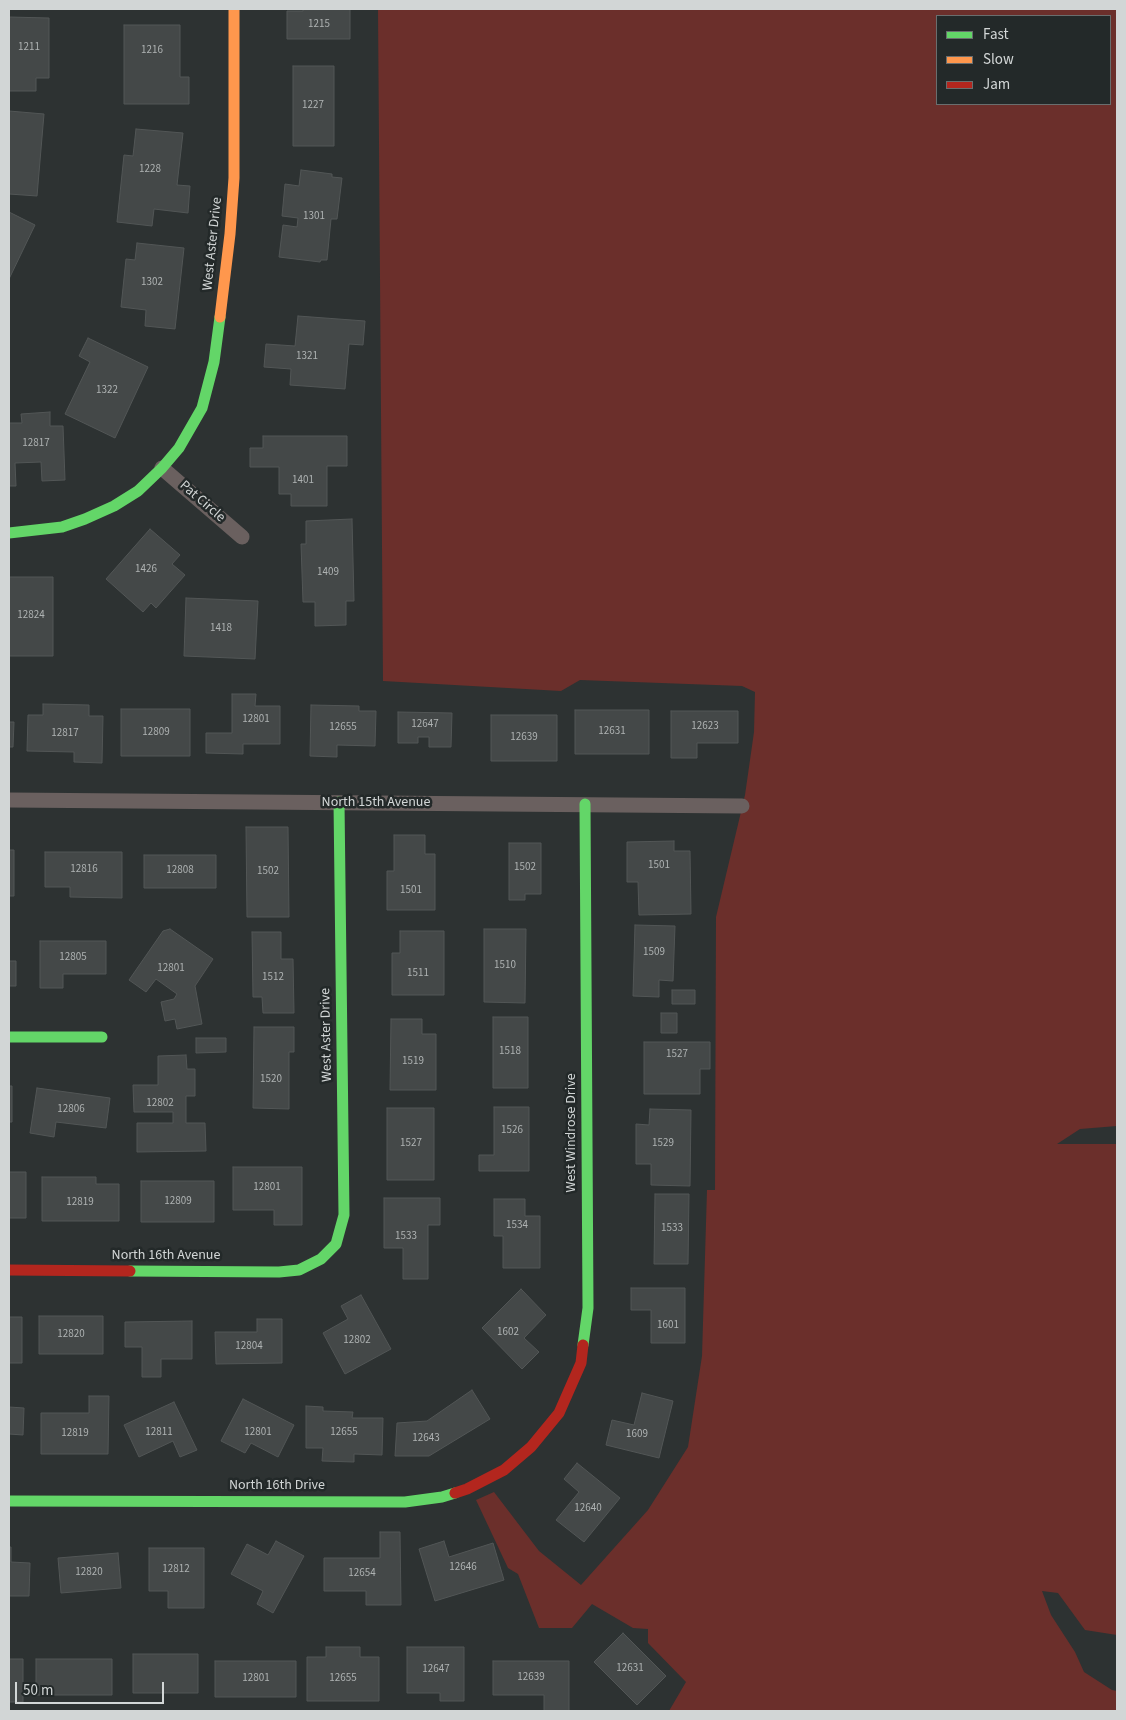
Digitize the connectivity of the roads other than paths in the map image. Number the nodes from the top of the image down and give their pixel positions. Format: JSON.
{"nodes":[{"id":1,"x":234,"y":9,"type":"edge"},
{"id":2,"x":162,"y":468,"type":"junction"},
{"id":3,"x":9,"y":533,"type":"edge"},
{"id":4,"x":242,"y":537,"type":"dead end"},
{"id":5,"x":9,"y":800,"type":"edge"},
{"id":6,"x":339,"y":802,"type":"junction"},
{"id":7,"x":585,"y":804,"type":"junction"},
{"id":8,"x":742,"y":806,"type":"dead end"},
{"id":9,"x":9,"y":1037,"type":"edge"},
{"id":10,"x":102,"y":1037,"type":"dead end"},
{"id":11,"x":321,"y":1260,"type":"joint"},
{"id":12,"x":9,"y":1270,"type":"edge"},
{"id":13,"x":531,"y":1447,"type":"joint"},
{"id":14,"x":9,"y":1500,"type":"edge"}],
"edges":[{"from":1,"to":2,"type":"street","name":"West Aster Drive"},
{"from":2,"to":3,"type":"street","name":"West Aster Drive"},
{"from":2,"to":4,"type":"street","name":"Pat Circle"},
{"from":5,"to":6,"type":"street","name":"North 15th Avenue"},
{"from":6,"to":7,"type":"street","name":"North 15th Avenue"},
{"from":6,"to":11,"type":"street","name":"West Aster Drive"},
{"from":7,"to":8,"type":"street","name":"North 15th Avenue"},
{"from":7,"to":13,"type":"street","name":"West Windrose Drive"},
{"from":9,"to":10,"type":"street"},
{"from":11,"to":12,"type":"street","name":"North 16th Avenue"},
{"from":13,"to":14,"type":"street","name":"North 16th Drive"}]}
